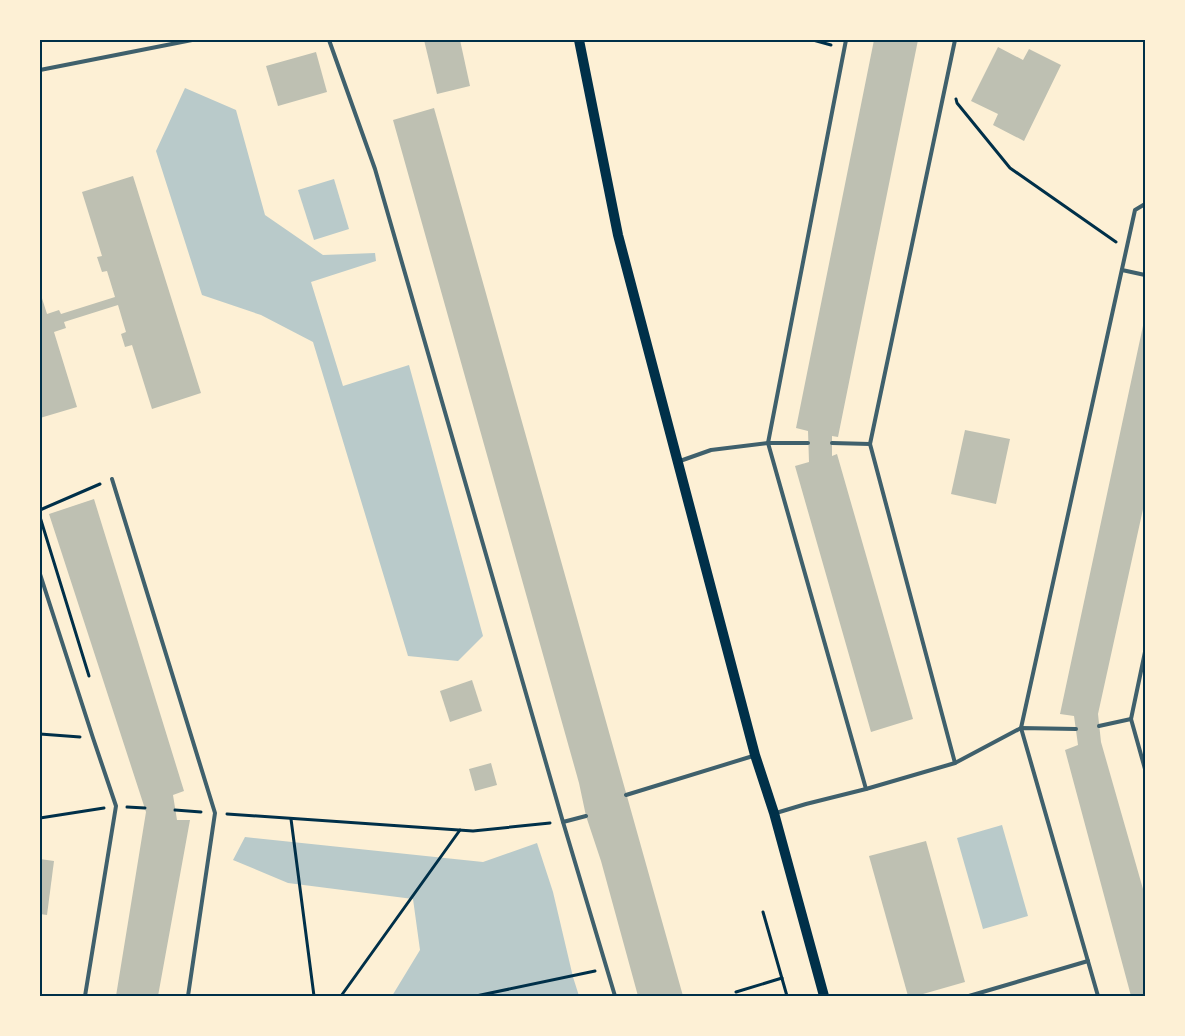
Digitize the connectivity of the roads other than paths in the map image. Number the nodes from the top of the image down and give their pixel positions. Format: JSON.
{"nodes":[{"id":1,"x":192,"y":40,"type":"edge"},
{"id":2,"x":329,"y":40,"type":"edge"},
{"id":3,"x":579,"y":40,"type":"edge"},
{"id":4,"x":846,"y":40,"type":"edge"},
{"id":5,"x":955,"y":40,"type":"edge"},
{"id":6,"x":40,"y":70,"type":"edge"},
{"id":7,"x":1145,"y":204,"type":"edge"},
{"id":8,"x":1122,"y":270,"type":"junction"},
{"id":9,"x":1145,"y":275,"type":"edge"},
{"id":10,"x":768,"y":443,"type":"junction"},
{"id":11,"x":808,"y":444,"type":"dead end"},
{"id":12,"x":832,"y":444,"type":"dead end"},
{"id":13,"x":870,"y":444,"type":"junction"},
{"id":14,"x":677,"y":462,"type":"junction"},
{"id":15,"x":112,"y":478,"type":"road end"},
{"id":16,"x":40,"y":574,"type":"edge"},
{"id":17,"x":1145,"y":652,"type":"edge"},
{"id":18,"x":1131,"y":719,"type":"junction"},
{"id":19,"x":1100,"y":726,"type":"dead end"},
{"id":20,"x":1021,"y":728,"type":"junction"},
{"id":21,"x":1076,"y":729,"type":"dead end"},
{"id":22,"x":756,"y":755,"type":"junction"},
{"id":23,"x":955,"y":763,"type":"junction"},
{"id":24,"x":1145,"y":769,"type":"edge"},
{"id":25,"x":866,"y":789,"type":"junction"},
{"id":26,"x":626,"y":795,"type":"dead end"},
{"id":27,"x":774,"y":813,"type":"junction"},
{"id":28,"x":586,"y":816,"type":"dead end"},
{"id":29,"x":563,"y":822,"type":"junction"},
{"id":30,"x":1088,"y":961,"type":"junction"},
{"id":31,"x":85,"y":996,"type":"edge"},
{"id":32,"x":188,"y":996,"type":"edge"},
{"id":33,"x":616,"y":996,"type":"edge"},
{"id":34,"x":824,"y":996,"type":"edge"},
{"id":35,"x":969,"y":996,"type":"edge"},
{"id":36,"x":1098,"y":996,"type":"edge"}],
"edges":[{"from":1,"to":6,"type":"lane"},
{"from":2,"to":29,"type":"lane"},
{"from":3,"to":14,"type":"main road"},
{"from":4,"to":10,"type":"lane"},
{"from":5,"to":13,"type":"lane"},
{"from":7,"to":8,"type":"lane"},
{"from":8,"to":9,"type":"lane"},
{"from":8,"to":20,"type":"lane"},
{"from":10,"to":11,"type":"lane"},
{"from":10,"to":14,"type":"lane"},
{"from":10,"to":25,"type":"lane"},
{"from":12,"to":13,"type":"lane"},
{"from":13,"to":23,"type":"lane"},
{"from":14,"to":22,"type":"main road"},
{"from":15,"to":32,"type":"lane"},
{"from":16,"to":31,"type":"lane"},
{"from":17,"to":18,"type":"lane"},
{"from":18,"to":19,"type":"lane"},
{"from":18,"to":24,"type":"lane"},
{"from":20,"to":21,"type":"lane"},
{"from":20,"to":23,"type":"lane"},
{"from":20,"to":30,"type":"lane"},
{"from":22,"to":26,"type":"lane"},
{"from":22,"to":27,"type":"main road"},
{"from":23,"to":25,"type":"lane"},
{"from":25,"to":27,"type":"lane"},
{"from":27,"to":34,"type":"main road"},
{"from":28,"to":29,"type":"lane"},
{"from":29,"to":33,"type":"lane"},
{"from":30,"to":35,"type":"lane"},
{"from":30,"to":36,"type":"lane"}]}
